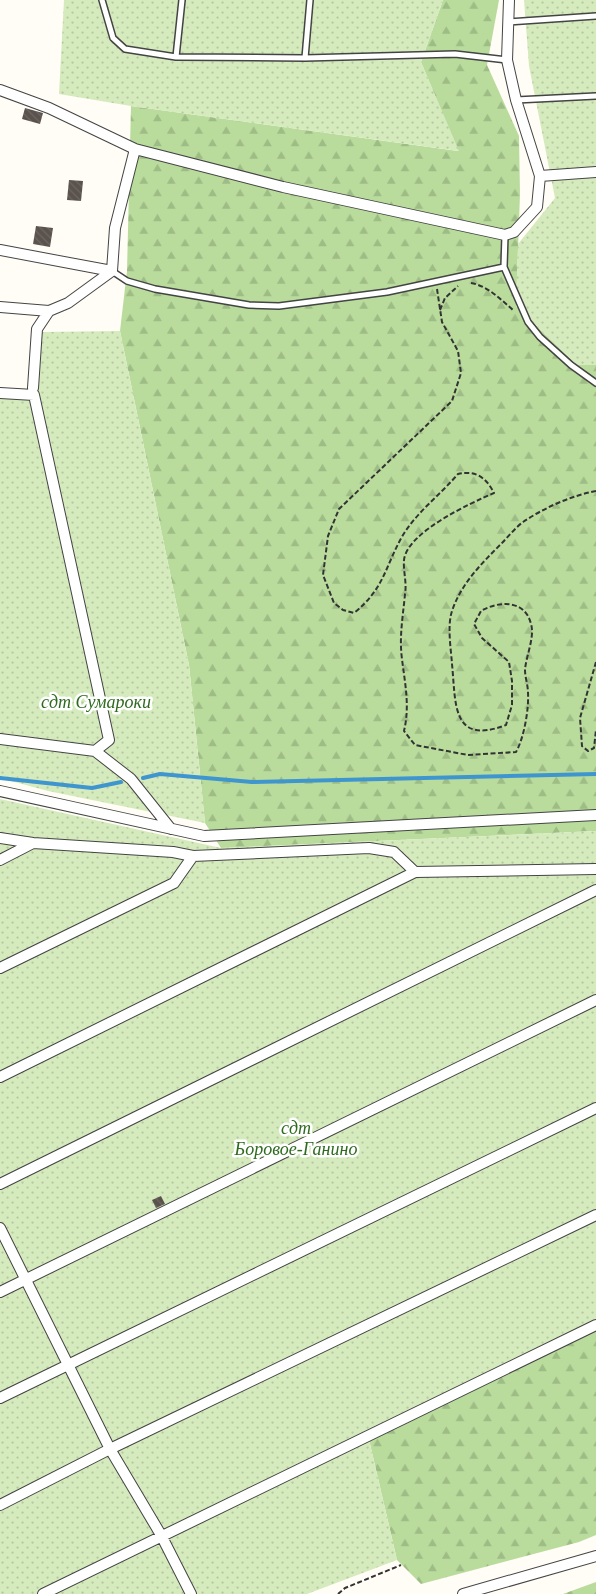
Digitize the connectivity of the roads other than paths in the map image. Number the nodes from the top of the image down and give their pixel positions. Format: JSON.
{"nodes":[{"id":1,"x":102,"y":0,"type":"edge"},
{"id":2,"x":182,"y":0,"type":"edge"},
{"id":3,"x":310,"y":0,"type":"edge"},
{"id":4,"x":509,"y":0,"type":"edge"},
{"id":5,"x":596,"y":16,"type":"edge"},
{"id":6,"x":507,"y":22,"type":"junction"},
{"id":7,"x":176,"y":57,"type":"junction"},
{"id":8,"x":305,"y":58,"type":"junction"},
{"id":9,"x":507,"y":60,"type":"junction"},
{"id":10,"x":0,"y":90,"type":"edge"},
{"id":11,"x":596,"y":96,"type":"edge"},
{"id":12,"x":516,"y":100,"type":"junction"},
{"id":13,"x":135,"y":149,"type":"junction"},
{"id":14,"x":596,"y":172,"type":"edge"},
{"id":15,"x":540,"y":176,"type":"junction"},
{"id":16,"x":505,"y":236,"type":"junction"},
{"id":17,"x":0,"y":250,"type":"edge"},
{"id":18,"x":504,"y":267,"type":"junction"},
{"id":19,"x":112,"y":271,"type":"junction"},
{"id":20,"x":0,"y":307,"type":"edge"},
{"id":21,"x":49,"y":311,"type":"junction"},
{"id":22,"x":596,"y":383,"type":"edge"},
{"id":23,"x":33,"y":388,"type":"dead end"},
{"id":24,"x":0,"y":393,"type":"edge"},
{"id":25,"x":0,"y":739,"type":"edge"},
{"id":26,"x":95,"y":751,"type":"junction"},
{"id":27,"x":0,"y":791,"type":"edge"},
{"id":28,"x":596,"y":816,"type":"edge"},
{"id":29,"x":171,"y":829,"type":"junction"},
{"id":30,"x":0,"y":838,"type":"edge"},
{"id":31,"x":33,"y":843,"type":"junction"},
{"id":32,"x":193,"y":856,"type":"junction"},
{"id":33,"x":0,"y":860,"type":"edge"},
{"id":34,"x":596,"y":869,"type":"edge"},
{"id":35,"x":415,"y":872,"type":"junction"},
{"id":36,"x":596,"y":890,"type":"edge"},
{"id":37,"x":0,"y":968,"type":"edge"},
{"id":38,"x":596,"y":1000,"type":"edge"},
{"id":39,"x":0,"y":1077,"type":"edge"},
{"id":40,"x":596,"y":1108,"type":"edge"},
{"id":41,"x":0,"y":1184,"type":"edge"},
{"id":42,"x":596,"y":1215,"type":"edge"},
{"id":43,"x":0,"y":1228,"type":"edge"},
{"id":44,"x":26,"y":1279,"type":"junction"},
{"id":45,"x":0,"y":1292,"type":"edge"},
{"id":46,"x":596,"y":1325,"type":"edge"},
{"id":47,"x":68,"y":1364,"type":"junction"},
{"id":48,"x":0,"y":1398,"type":"edge"},
{"id":49,"x":110,"y":1449,"type":"junction"},
{"id":50,"x":0,"y":1505,"type":"edge"},
{"id":51,"x":161,"y":1535,"type":"junction"},
{"id":52,"x":596,"y":1556,"type":"edge"},
{"id":53,"x":44,"y":1594,"type":"edge"},
{"id":54,"x":191,"y":1594,"type":"edge"},
{"id":55,"x":463,"y":1594,"type":"edge"}],
"edges":[{"from":1,"to":7,"type":"lane"},
{"from":2,"to":7,"type":"lane"},
{"from":3,"to":8,"type":"lane"},
{"from":4,"to":6,"type":"street"},
{"from":5,"to":6,"type":"lane"},
{"from":6,"to":9,"type":"street"},
{"from":7,"to":8,"type":"lane"},
{"from":8,"to":9,"type":"lane"},
{"from":9,"to":12,"type":"street"},
{"from":10,"to":13,"type":"street"},
{"from":11,"to":12,"type":"lane"},
{"from":12,"to":15,"type":"street"},
{"from":13,"to":16,"type":"street"},
{"from":13,"to":19,"type":"street"},
{"from":14,"to":15,"type":"street"},
{"from":15,"to":16,"type":"street"},
{"from":16,"to":18,"type":"lane"},
{"from":17,"to":19,"type":"street"},
{"from":18,"to":19,"type":"lane"},
{"from":18,"to":22,"type":"lane"},
{"from":19,"to":21,"type":"street"},
{"from":20,"to":21,"type":"street"},
{"from":21,"to":23,"type":"street"},
{"from":24,"to":26,"type":"street"},
{"from":25,"to":26,"type":"street"},
{"from":26,"to":29,"type":"street"},
{"from":27,"to":29,"type":"street"},
{"from":28,"to":29,"type":"street"},
{"from":30,"to":31,"type":"street"},
{"from":31,"to":32,"type":"street"},
{"from":31,"to":33,"type":"street"},
{"from":32,"to":35,"type":"street"},
{"from":32,"to":37,"type":"street"},
{"from":34,"to":35,"type":"street"},
{"from":35,"to":39,"type":"street"},
{"from":36,"to":41,"type":"street"},
{"from":38,"to":44,"type":"street"},
{"from":40,"to":47,"type":"street"},
{"from":42,"to":49,"type":"street"},
{"from":43,"to":44,"type":"street"},
{"from":44,"to":45,"type":"street"},
{"from":44,"to":47,"type":"street"},
{"from":46,"to":51,"type":"street"},
{"from":47,"to":48,"type":"street"},
{"from":47,"to":49,"type":"street"},
{"from":49,"to":50,"type":"street"},
{"from":49,"to":51,"type":"street"},
{"from":51,"to":53,"type":"street"},
{"from":51,"to":54,"type":"street"},
{"from":52,"to":55,"type":"street"}]}
